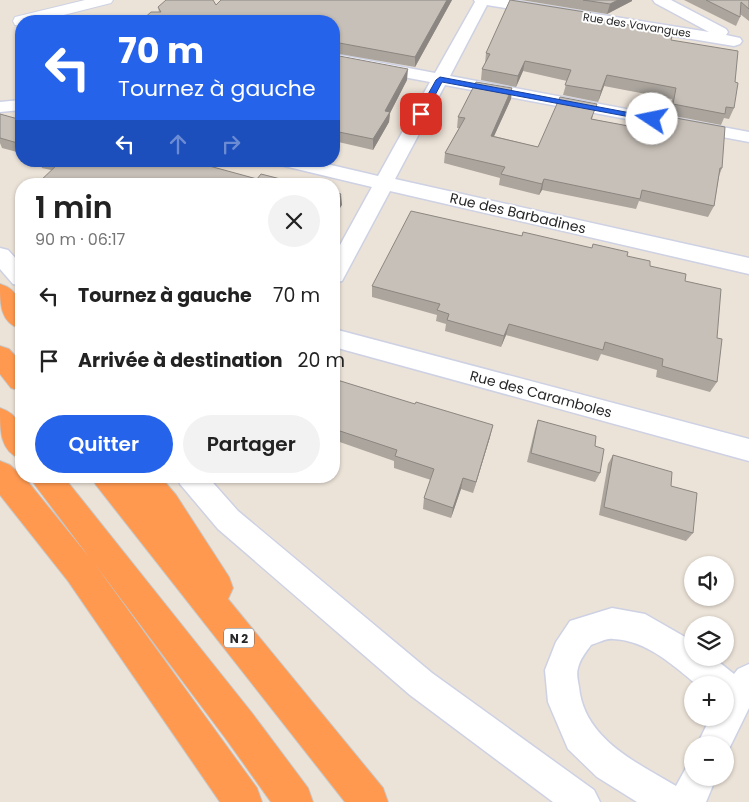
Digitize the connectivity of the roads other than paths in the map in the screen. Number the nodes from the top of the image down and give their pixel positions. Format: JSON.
{"nodes":[{"id":1,"x":105,"y":0,"type":"edge"},
{"id":2,"x":482,"y":0,"type":"edge"},
{"id":3,"x":660,"y":0,"type":"edge"},
{"id":4,"x":48,"y":15,"type":"edge"},
{"id":5,"x":734,"y":40,"type":"junction"},
{"id":6,"x":749,"y":48,"type":"edge"},
{"id":7,"x":340,"y":60,"type":"edge"},
{"id":8,"x":440,"y":80,"type":"junction"},
{"id":9,"x":15,"y":105,"type":"edge"},
{"id":10,"x":0,"y":107,"type":"edge"},
{"id":11,"x":749,"y":137,"type":"edge"},
{"id":12,"x":315,"y":167,"type":"edge"},
{"id":13,"x":384,"y":182,"type":"junction"},
{"id":14,"x":0,"y":255,"type":"edge"},
{"id":15,"x":340,"y":265,"type":"edge"},
{"id":16,"x":749,"y":266,"type":"edge"},
{"id":17,"x":15,"y":271,"type":"edge"},
{"id":18,"x":0,"y":293,"type":"edge"},
{"id":19,"x":15,"y":312,"type":"edge"},
{"id":20,"x":340,"y":340,"type":"edge"},
{"id":21,"x":0,"y":356,"type":"edge"},
{"id":22,"x":15,"y":373,"type":"edge"},
{"id":23,"x":0,"y":420,"type":"edge"},
{"id":24,"x":15,"y":439,"type":"edge"},
{"id":25,"x":749,"y":450,"type":"edge"},
{"id":26,"x":0,"y":474,"type":"edge"},
{"id":27,"x":50,"y":483,"type":"edge"},
{"id":28,"x":112,"y":483,"type":"edge"},
{"id":29,"x":148,"y":483,"type":"edge"},
{"id":30,"x":196,"y":483,"type":"edge"},
{"id":31,"x":717,"y":676,"type":"edge"},
{"id":32,"x":277,"y":685,"type":"junction"},
{"id":33,"x":695,"y":786,"type":"edge"},
{"id":34,"x":242,"y":802,"type":"edge"},
{"id":35,"x":294,"y":802,"type":"edge"},
{"id":36,"x":369,"y":802,"type":"edge"},
{"id":37,"x":582,"y":802,"type":"edge"},
{"id":38,"x":670,"y":802,"type":"edge"},
{"id":39,"x":687,"y":802,"type":"edge"}],
"edges":[{"from":1,"to":4,"type":"main road"},
{"from":2,"to":5,"type":"street","name":"Rue des Vavangues"},
{"from":2,"to":8,"type":"street"},
{"from":3,"to":5,"type":"street"},
{"from":5,"to":6,"type":"street"},
{"from":7,"to":8,"type":"street"},
{"from":8,"to":11,"type":"street"},
{"from":8,"to":13,"type":"street"},
{"from":9,"to":10,"type":"street"},
{"from":12,"to":13,"type":"street","name":"Rue des Barbadines"},
{"from":13,"to":15,"type":"street"},
{"from":13,"to":16,"type":"street","name":"Rue des Barbadines"},
{"from":14,"to":17,"type":"street"},
{"from":18,"to":19,"type":"highway"},
{"from":20,"to":25,"type":"street","name":"Rue des Caramboles"},
{"from":21,"to":22,"type":"highway"},
{"from":23,"to":24,"type":"highway"},
{"from":26,"to":34,"type":"highway"},
{"from":27,"to":35,"type":"highway"},
{"from":28,"to":32,"type":"highway","number":"N 2"},
{"from":29,"to":32,"type":"highway"},
{"from":30,"to":37,"type":"street"},
{"from":31,"to":38,"type":"street"},
{"from":32,"to":36,"type":"highway","number":"N 2"},
{"from":33,"to":39,"type":"street"}]}
